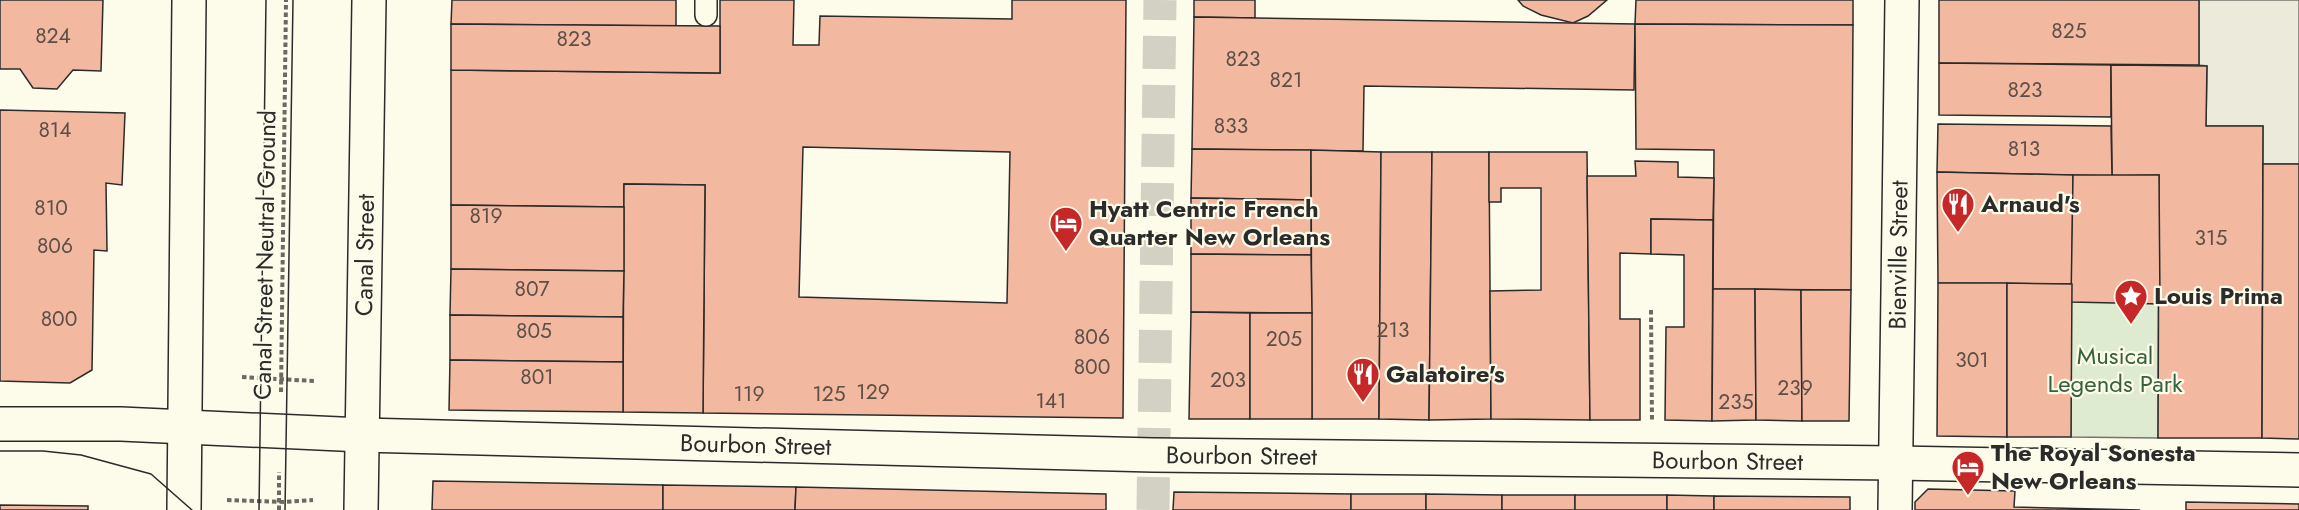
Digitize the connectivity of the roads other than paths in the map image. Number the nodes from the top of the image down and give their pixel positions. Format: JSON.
{"nodes":[{"id":1,"x":189,"y":0,"type":"edge"},
{"id":2,"x":369,"y":0,"type":"edge"},
{"id":3,"x":1902,"y":0,"type":"edge"},
{"id":4,"x":0,"y":424,"type":"edge"},
{"id":5,"x":185,"y":426,"type":"junction"},
{"id":6,"x":362,"y":435,"type":"junction"},
{"id":7,"x":1896,"y":463,"type":"junction"},
{"id":8,"x":2299,"y":470,"type":"edge"},
{"id":9,"x":184,"y":510,"type":"edge"},
{"id":10,"x":361,"y":510,"type":"edge"},
{"id":11,"x":1895,"y":510,"type":"edge"}],
"edges":[{"from":1,"to":5,"type":"street"},
{"from":2,"to":6,"type":"street","name":"Canal Street"},
{"from":3,"to":7,"type":"street","name":"Bienville Street"},
{"from":4,"to":5,"type":"street","name":"Bourbon Street"},
{"from":5,"to":6,"type":"street","name":"Bourbon Street"},
{"from":5,"to":9,"type":"street"},
{"from":6,"to":7,"type":"street","name":"Bourbon Street"},
{"from":6,"to":10,"type":"street","name":"Canal Street"},
{"from":7,"to":8,"type":"street","name":"Bourbon Street"},
{"from":7,"to":11,"type":"street","name":"Bienville Street"}]}
